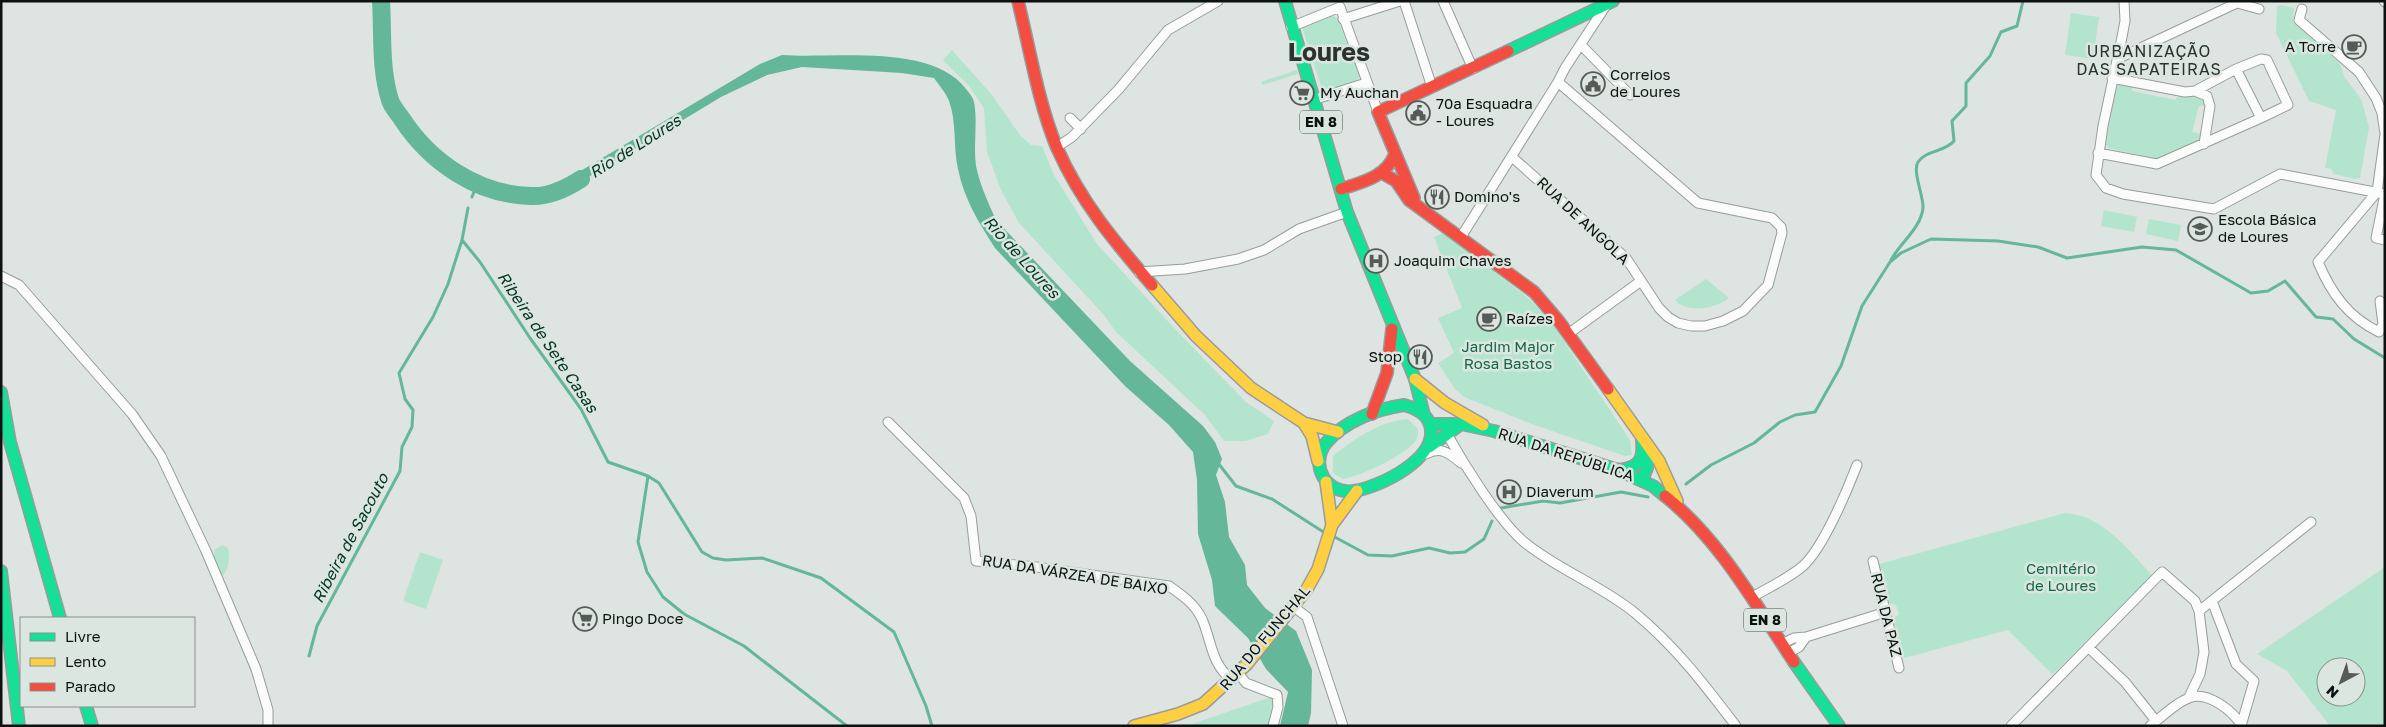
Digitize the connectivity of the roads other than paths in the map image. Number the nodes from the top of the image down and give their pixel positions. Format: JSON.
{"nodes":[{"id":1,"x":1018,"y":1,"type":"edge"},
{"id":2,"x":1218,"y":1,"type":"edge"},
{"id":3,"x":1285,"y":1,"type":"edge"},
{"id":4,"x":1400,"y":1,"type":"edge"},
{"id":5,"x":1404,"y":1,"type":"edge"},
{"id":6,"x":1443,"y":1,"type":"edge"},
{"id":7,"x":2124,"y":1,"type":"edge"},
{"id":8,"x":1610,"y":2,"type":"edge"},
{"id":9,"x":1590,"y":6,"type":"edge"},
{"id":10,"x":2259,"y":9,"type":"dead end"},
{"id":11,"x":2302,"y":9,"type":"dead end"},
{"id":12,"x":1344,"y":19,"type":"junction"},
{"id":13,"x":1292,"y":27,"type":"junction"},
{"id":14,"x":1581,"y":45,"type":"junction"},
{"id":15,"x":2119,"y":58,"type":"junction"},
{"id":16,"x":1472,"y":69,"type":"junction"},
{"id":17,"x":2236,"y":69,"type":"junction"},
{"id":18,"x":2112,"y":78,"type":"junction"},
{"id":19,"x":1558,"y":82,"type":"junction"},
{"id":20,"x":1366,"y":83,"type":"junction"},
{"id":21,"x":1432,"y":88,"type":"junction"},
{"id":22,"x":2195,"y":91,"type":"junction"},
{"id":23,"x":1630,"y":95,"type":"dead end"},
{"id":24,"x":1313,"y":100,"type":"junction"},
{"id":25,"x":1378,"y":112,"type":"junction"},
{"id":26,"x":1070,"y":118,"type":"dead end"},
{"id":27,"x":2261,"y":118,"type":"junction"},
{"id":28,"x":1080,"y":129,"type":"junction"},
{"id":29,"x":2204,"y":144,"type":"junction"},
{"id":30,"x":1057,"y":147,"type":"junction"},
{"id":31,"x":2098,"y":153,"type":"junction"},
{"id":32,"x":1395,"y":154,"type":"junction"},
{"id":33,"x":1512,"y":157,"type":"junction"},
{"id":34,"x":1382,"y":173,"type":"junction"},
{"id":35,"x":1341,"y":189,"type":"junction"},
{"id":36,"x":2382,"y":193,"type":"edge"},
{"id":37,"x":1417,"y":204,"type":"junction"},
{"id":38,"x":1347,"y":212,"type":"junction"},
{"id":39,"x":1461,"y":237,"type":"junction"},
{"id":40,"x":2385,"y":240,"type":"edge"},
{"id":41,"x":1139,"y":272,"type":"junction"},
{"id":42,"x":1,"y":276,"type":"edge"},
{"id":43,"x":1641,"y":281,"type":"junction"},
{"id":44,"x":2380,"y":301,"type":"dead end"},
{"id":45,"x":1392,"y":327,"type":"junction"},
{"id":46,"x":1568,"y":334,"type":"junction"},
{"id":47,"x":1415,"y":379,"type":"junction"},
{"id":48,"x":1,"y":392,"type":"edge"},
{"id":49,"x":1372,"y":414,"type":"junction"},
{"id":50,"x":1427,"y":419,"type":"junction"},
{"id":51,"x":888,"y":422,"type":"dead end"},
{"id":52,"x":1304,"y":423,"type":"junction"},
{"id":53,"x":1462,"y":424,"type":"junction"},
{"id":54,"x":1494,"y":431,"type":"junction"},
{"id":55,"x":1338,"y":432,"type":"junction"},
{"id":56,"x":1447,"y":434,"type":"junction"},
{"id":57,"x":1642,"y":439,"type":"junction"},
{"id":58,"x":1425,"y":451,"type":"junction"},
{"id":59,"x":1318,"y":461,"type":"junction"},
{"id":60,"x":1659,"y":461,"type":"junction"},
{"id":61,"x":1857,"y":465,"type":"dead end"},
{"id":62,"x":1469,"y":469,"type":"junction"},
{"id":63,"x":1618,"y":470,"type":"junction"},
{"id":64,"x":1642,"y":480,"type":"junction"},
{"id":65,"x":1326,"y":482,"type":"junction"},
{"id":66,"x":1653,"y":486,"type":"junction"},
{"id":67,"x":1357,"y":491,"type":"junction"},
{"id":68,"x":1690,"y":516,"type":"junction"},
{"id":69,"x":2311,"y":522,"type":"dead end"},
{"id":70,"x":1332,"y":525,"type":"junction"},
{"id":71,"x":1873,"y":561,"type":"dead end"},
{"id":72,"x":1,"y":571,"type":"edge"},
{"id":73,"x":1750,"y":598,"type":"junction"},
{"id":74,"x":2212,"y":601,"type":"junction"},
{"id":75,"x":1294,"y":607,"type":"junction"},
{"id":76,"x":2200,"y":611,"type":"junction"},
{"id":77,"x":1886,"y":612,"type":"junction"},
{"id":78,"x":60,"y":617,"type":"edge"},
{"id":79,"x":2088,"y":646,"type":"junction"},
{"id":80,"x":1785,"y":649,"type":"junction"},
{"id":81,"x":1899,"y":668,"type":"dead end"},
{"id":82,"x":1235,"y":676,"type":"junction"},
{"id":83,"x":2189,"y":697,"type":"junction"},
{"id":84,"x":86,"y":707,"type":"edge"},
{"id":85,"x":2153,"y":724,"type":"edge"},
{"id":86,"x":2241,"y":725,"type":"edge"},
{"id":87,"x":19,"y":726,"type":"edge"},
{"id":88,"x":92,"y":726,"type":"edge"},
{"id":89,"x":268,"y":726,"type":"edge"},
{"id":90,"x":1134,"y":726,"type":"edge"},
{"id":91,"x":1273,"y":726,"type":"edge"},
{"id":92,"x":1343,"y":726,"type":"edge"},
{"id":93,"x":1736,"y":726,"type":"edge"},
{"id":94,"x":1839,"y":726,"type":"edge"},
{"id":95,"x":2011,"y":726,"type":"edge"}],
"edges":[{"from":1,"to":30,"type":"main road"},
{"from":2,"to":28,"type":"street"},
{"from":3,"to":13,"type":"main road","number":"EN 8"},
{"from":4,"to":12,"type":"street"},
{"from":5,"to":21,"type":"street"},
{"from":6,"to":16,"type":"street"},
{"from":7,"to":15,"type":"street"},
{"from":8,"to":9,"type":"main road"},
{"from":8,"to":14,"type":"street"},
{"from":9,"to":16,"type":"main road"},
{"from":10,"to":15,"type":"street"},
{"from":11,"to":36,"type":"street"},
{"from":12,"to":13,"type":"street"},
{"from":12,"to":20,"type":"street"},
{"from":13,"to":24,"type":"main road","number":"EN 8"},
{"from":14,"to":19,"type":"street"},
{"from":14,"to":23,"type":"street"},
{"from":15,"to":18,"type":"street"},
{"from":16,"to":21,"type":"main road"},
{"from":17,"to":22,"type":"street"},
{"from":17,"to":27,"type":"street"},
{"from":17,"to":27,"type":"street"},
{"from":18,"to":22,"type":"street"},
{"from":18,"to":31,"type":"street"},
{"from":19,"to":33,"type":"street"},
{"from":19,"to":43,"type":"street","name":"RUA DE ANGOLA"},
{"from":20,"to":24,"type":"street"},
{"from":20,"to":25,"type":"street"},
{"from":21,"to":25,"type":"main road"},
{"from":22,"to":29,"type":"street"},
{"from":24,"to":35,"type":"main road","number":"EN 8"},
{"from":25,"to":32,"type":"main road"},
{"from":26,"to":28,"type":"street"},
{"from":27,"to":29,"type":"street"},
{"from":28,"to":30,"type":"street"},
{"from":29,"to":31,"type":"street"},
{"from":30,"to":41,"type":"main road"},
{"from":31,"to":36,"type":"street"},
{"from":32,"to":34,"type":"main road"},
{"from":32,"to":37,"type":"main road"},
{"from":33,"to":39,"type":"street"},
{"from":33,"to":43,"type":"street","name":"RUA DE ANGOLA"},
{"from":34,"to":35,"type":"main road"},
{"from":34,"to":37,"type":"main road"},
{"from":35,"to":38,"type":"main road","number":"EN 8"},
{"from":36,"to":40,"type":"street"},
{"from":36,"to":44,"type":"street"},
{"from":37,"to":39,"type":"main road"},
{"from":38,"to":41,"type":"street"},
{"from":38,"to":45,"type":"main road","number":"EN 8"},
{"from":39,"to":46,"type":"main road"},
{"from":41,"to":52,"type":"main road"},
{"from":42,"to":89,"type":"street"},
{"from":43,"to":46,"type":"street"},
{"from":45,"to":47,"type":"main road"},
{"from":45,"to":49,"type":"main road"},
{"from":46,"to":57,"type":"main road"},
{"from":47,"to":50,"type":"main road"},
{"from":47,"to":54,"type":"main road"},
{"from":48,"to":78,"type":"main road"},
{"from":49,"to":50,"type":"main road"},
{"from":49,"to":55,"type":"main road"},
{"from":50,"to":53,"type":"main road","name":"RUA DA REPÚBLICA"},
{"from":50,"to":58,"type":"main road"},
{"from":51,"to":82,"type":"street","name":"RUA DA VÁRZEA DE BAIXO"},
{"from":52,"to":55,"type":"main road"},
{"from":52,"to":59,"type":"main road","name":"RUA DO FUNCHAL"},
{"from":53,"to":54,"type":"main road","name":"RUA DA REPÚBLICA"},
{"from":53,"to":56,"type":"main road"},
{"from":54,"to":63,"type":"main road","name":"RUA DA REPÚBLICA"},
{"from":55,"to":59,"type":"main road"},
{"from":56,"to":58,"type":"main road"},
{"from":56,"to":62,"type":"street"},
{"from":57,"to":60,"type":"main road"},
{"from":57,"to":63,"type":"main road"},
{"from":57,"to":64,"type":"main road"},
{"from":58,"to":62,"type":"street"},
{"from":58,"to":67,"type":"main road"},
{"from":59,"to":65,"type":"main road","name":"RUA DO FUNCHAL"},
{"from":60,"to":66,"type":"main road"},
{"from":60,"to":68,"type":"main road"},
{"from":61,"to":73,"type":"street"},
{"from":62,"to":93,"type":"street"},
{"from":63,"to":64,"type":"main road","name":"RUA DA REPÚBLICA"},
{"from":64,"to":66,"type":"main road","name":"RUA DA REPÚBLICA"},
{"from":65,"to":67,"type":"main road"},
{"from":65,"to":70,"type":"main road","name":"RUA DO FUNCHAL"},
{"from":66,"to":68,"type":"main road","name":"RUA DA REPÚBLICA","number":"EN 8"},
{"from":67,"to":70,"type":"main road","name":"RUA DO FUNCHAL"},
{"from":68,"to":73,"type":"main road","number":"EN 8"},
{"from":69,"to":74,"type":"street"},
{"from":70,"to":75,"type":"main road","name":"RUA DO FUNCHAL"},
{"from":71,"to":77,"type":"street","name":"RUA DA PAZ"},
{"from":72,"to":87,"type":"main road"},
{"from":73,"to":80,"type":"main road","number":"EN 8"},
{"from":74,"to":76,"type":"street"},
{"from":74,"to":86,"type":"street"},
{"from":75,"to":82,"type":"main road","name":"RUA DO FUNCHAL"},
{"from":75,"to":92,"type":"street"},
{"from":76,"to":79,"type":"street"},
{"from":76,"to":83,"type":"street"},
{"from":77,"to":80,"type":"street"},
{"from":77,"to":81,"type":"street","name":"RUA DA PAZ"},
{"from":79,"to":85,"type":"street"},
{"from":79,"to":95,"type":"street"},
{"from":80,"to":94,"type":"main road","number":"EN 8"},
{"from":82,"to":90,"type":"main road","name":"RUA DO FUNCHAL"},
{"from":82,"to":91,"type":"street"},
{"from":83,"to":85,"type":"street"},
{"from":83,"to":86,"type":"street"},
{"from":84,"to":88,"type":"main road"}]}
